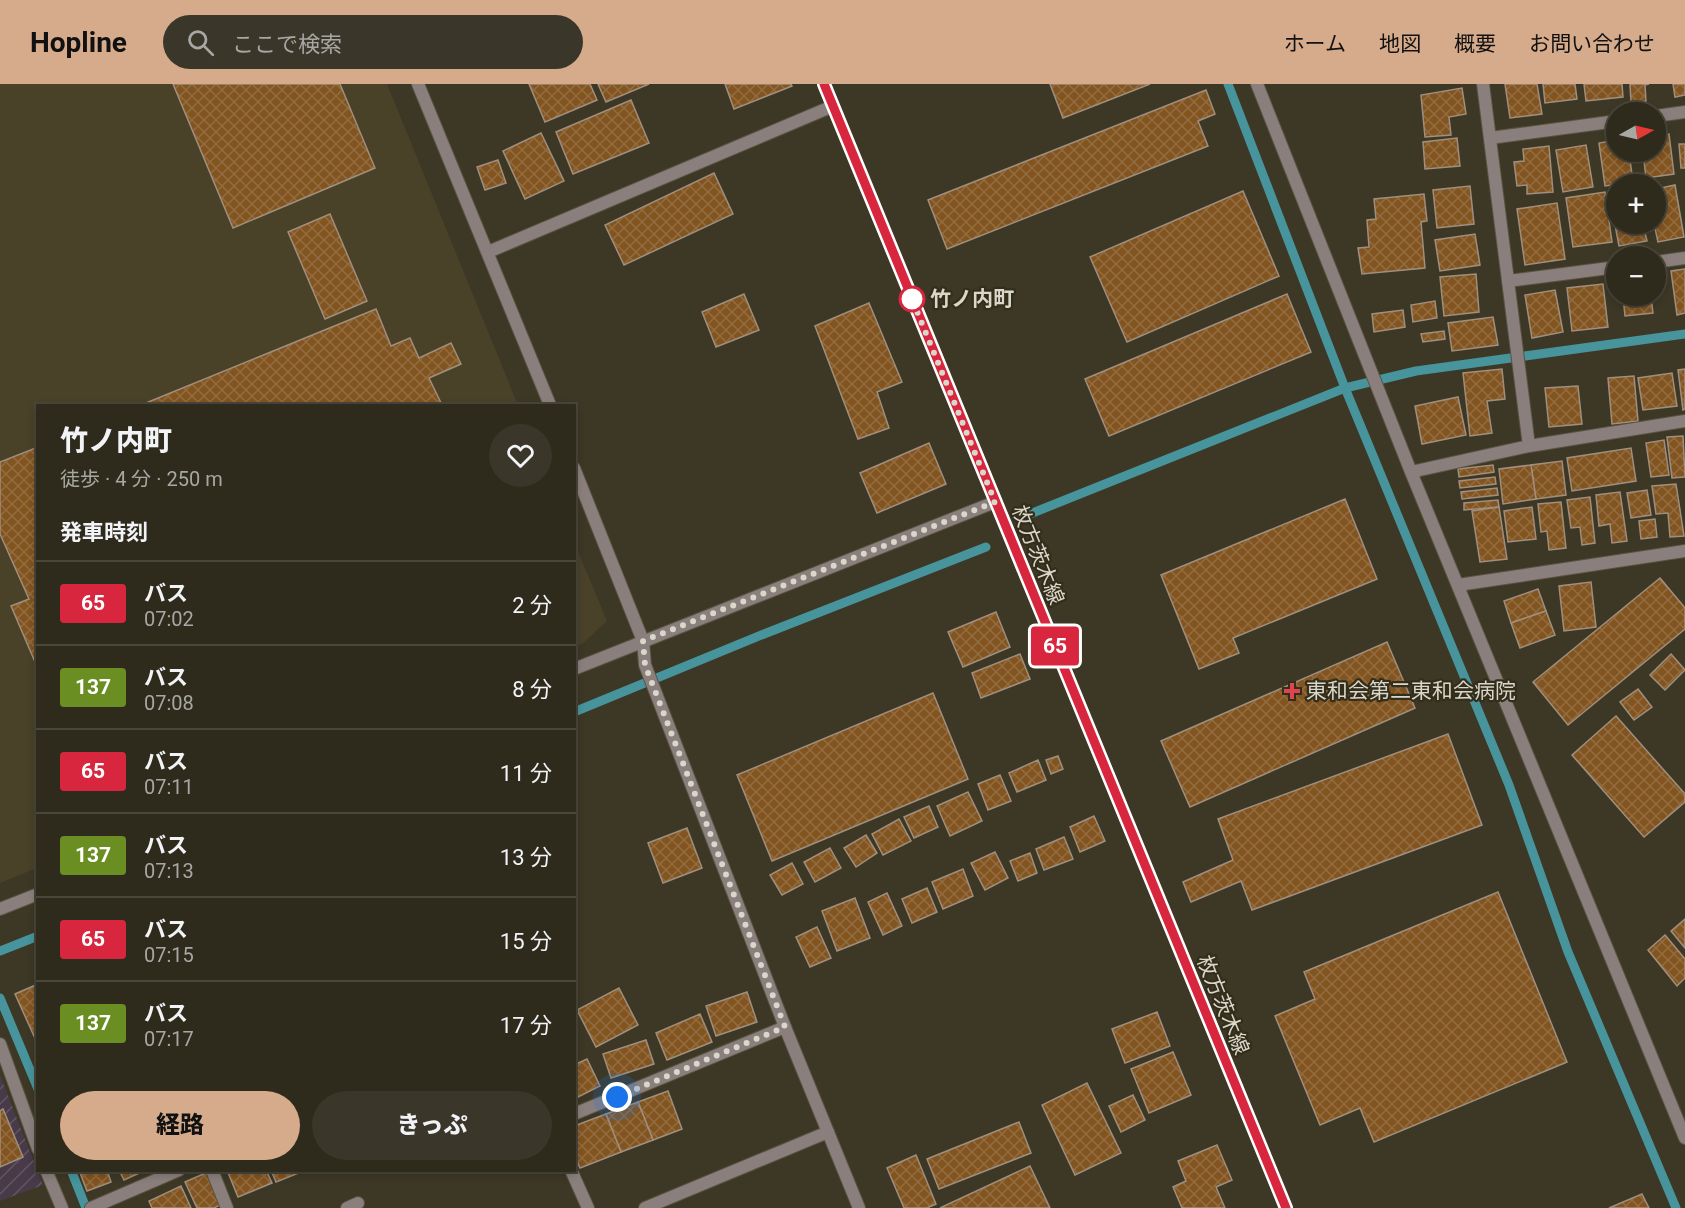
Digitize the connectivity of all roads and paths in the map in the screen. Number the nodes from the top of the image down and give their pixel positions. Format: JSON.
{"nodes":[{"id":1,"x":418,"y":84,"type":"edge"},
{"id":2,"x":824,"y":84,"type":"edge"},
{"id":3,"x":1257,"y":84,"type":"edge"},
{"id":4,"x":1484,"y":84,"type":"edge"},
{"id":5,"x":833,"y":106,"type":"junction"},
{"id":6,"x":1685,"y":112,"type":"edge"},
{"id":7,"x":1666,"y":115,"type":"edge"},
{"id":8,"x":1606,"y":122,"type":"edge"},
{"id":9,"x":1490,"y":138,"type":"junction"},
{"id":10,"x":488,"y":252,"type":"junction"},
{"id":11,"x":1685,"y":258,"type":"edge"},
{"id":12,"x":1666,"y":261,"type":"edge"},
{"id":13,"x":1606,"y":268,"type":"edge"},
{"id":14,"x":1508,"y":281,"type":"junction"},
{"id":15,"x":550,"y":404,"type":"edge"},
{"id":16,"x":1685,"y":421,"type":"edge"},
{"id":17,"x":1529,"y":446,"type":"junction"},
{"id":18,"x":1411,"y":472,"type":"junction"},
{"id":19,"x":576,"y":473,"type":"edge"},
{"id":20,"x":995,"y":502,"type":"junction"},
{"id":21,"x":1685,"y":551,"type":"edge"},
{"id":22,"x":1458,"y":585,"type":"junction"},
{"id":23,"x":643,"y":641,"type":"junction"},
{"id":24,"x":576,"y":668,"type":"edge"},
{"id":25,"x":36,"y":895,"type":"edge"},
{"id":26,"x":0,"y":909,"type":"edge"},
{"id":27,"x":785,"y":1027,"type":"junction"},
{"id":28,"x":0,"y":1044,"type":"edge"},
{"id":29,"x":576,"y":1113,"type":"edge"},
{"id":30,"x":828,"y":1132,"type":"junction"},
{"id":31,"x":1685,"y":1138,"type":"edge"},
{"id":32,"x":36,"y":1143,"type":"edge"},
{"id":33,"x":47,"y":1172,"type":"edge"},
{"id":34,"x":174,"y":1172,"type":"edge"},
{"id":35,"x":213,"y":1172,"type":"edge"},
{"id":36,"x":572,"y":1172,"type":"edge"},
{"id":37,"x":62,"y":1208,"type":"edge"},
{"id":38,"x":92,"y":1208,"type":"edge"},
{"id":39,"x":226,"y":1208,"type":"edge"},
{"id":40,"x":588,"y":1208,"type":"edge"},
{"id":41,"x":645,"y":1208,"type":"edge"},
{"id":42,"x":859,"y":1208,"type":"edge"},
{"id":43,"x":1286,"y":1208,"type":"edge"}],
"edges":[{"from":1,"to":10,"type":"street"},
{"from":2,"to":5,"type":"main road","name":"枚方茨木線"},
{"from":3,"to":18,"type":"street"},
{"from":4,"to":9,"type":"street"},
{"from":5,"to":10,"type":"street"},
{"from":5,"to":20,"type":"main road","name":"枚方茨木線"},
{"from":6,"to":7,"type":"street"},
{"from":8,"to":9,"type":"street"},
{"from":9,"to":14,"type":"street"},
{"from":10,"to":15,"type":"street"},
{"from":11,"to":12,"type":"street"},
{"from":13,"to":14,"type":"street"},
{"from":14,"to":17,"type":"street"},
{"from":16,"to":17,"type":"street"},
{"from":17,"to":18,"type":"street"},
{"from":18,"to":22,"type":"street"},
{"from":19,"to":23,"type":"street"},
{"from":20,"to":23,"type":"street"},
{"from":20,"to":43,"type":"main road","name":"枚方茨木線"},
{"from":21,"to":22,"type":"street"},
{"from":22,"to":31,"type":"street"},
{"from":23,"to":24,"type":"street"},
{"from":23,"to":27,"type":"street"},
{"from":25,"to":26,"type":"street"},
{"from":27,"to":29,"type":"street"},
{"from":27,"to":30,"type":"street"},
{"from":28,"to":32,"type":"street"},
{"from":30,"to":41,"type":"street"},
{"from":30,"to":42,"type":"street"},
{"from":33,"to":37,"type":"street"},
{"from":34,"to":38,"type":"street"},
{"from":35,"to":39,"type":"street"},
{"from":36,"to":40,"type":"street"}]}
